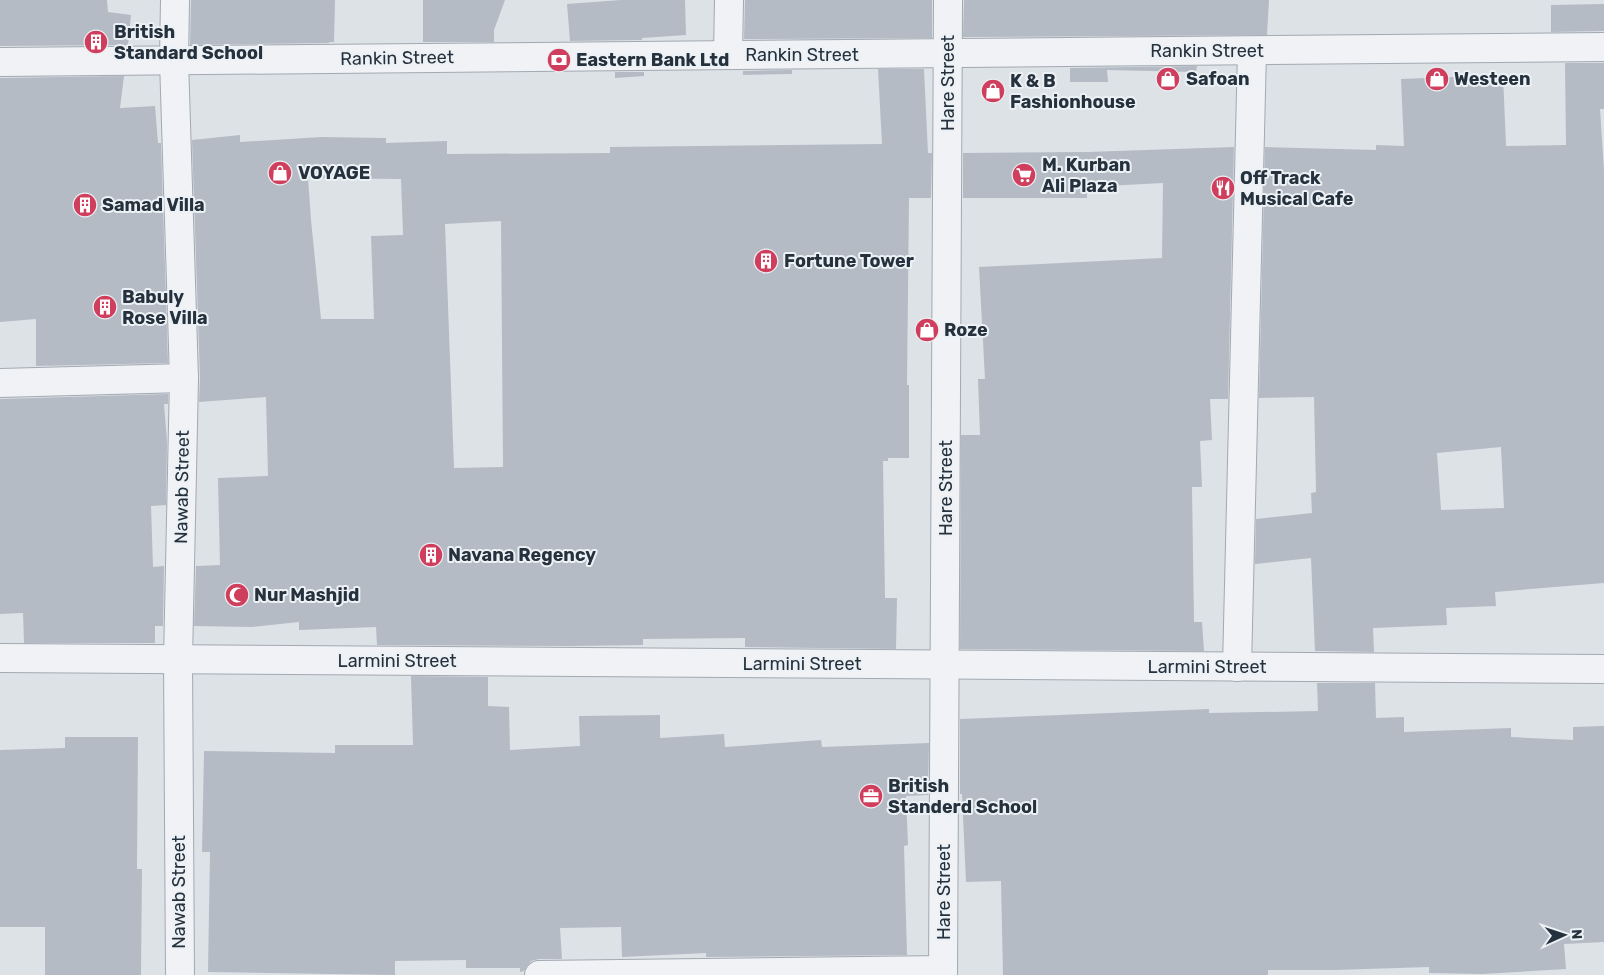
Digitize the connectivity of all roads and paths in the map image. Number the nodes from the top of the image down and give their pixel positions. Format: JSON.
{"nodes":[{"id":1,"x":175,"y":0,"type":"edge"},
{"id":2,"x":729,"y":0,"type":"edge"},
{"id":3,"x":948,"y":0,"type":"edge"},
{"id":4,"x":1604,"y":47,"type":"edge"},
{"id":5,"x":1252,"y":51,"type":"junction"},
{"id":6,"x":948,"y":53,"type":"junction"},
{"id":7,"x":730,"y":55,"type":"junction"},
{"id":8,"x":174,"y":60,"type":"junction"},
{"id":9,"x":0,"y":62,"type":"edge"},
{"id":10,"x":184,"y":378,"type":"junction"},
{"id":11,"x":0,"y":383,"type":"edge"},
{"id":12,"x":0,"y":658,"type":"edge"},
{"id":13,"x":178,"y":660,"type":"junction"},
{"id":14,"x":945,"y":665,"type":"junction"},
{"id":15,"x":1237,"y":667,"type":"junction"},
{"id":16,"x":1604,"y":669,"type":"edge"},
{"id":17,"x":944,"y":972,"type":"edge"},
{"id":18,"x":180,"y":975,"type":"edge"},
{"id":19,"x":539,"y":975,"type":"edge"}],
"edges":[{"from":1,"to":8,"type":"street","name":"Nawab Street"},
{"from":2,"to":7,"type":"street"},
{"from":3,"to":6,"type":"street","name":"Hare Street"},
{"from":4,"to":5,"type":"street","name":"Rankin Street"},
{"from":5,"to":6,"type":"street","name":"Rankin Street"},
{"from":5,"to":15,"type":"street"},
{"from":6,"to":7,"type":"street","name":"Rankin Street"},
{"from":6,"to":14,"type":"street","name":"Hare Street"},
{"from":7,"to":8,"type":"street","name":"Rankin Street"},
{"from":8,"to":9,"type":"street","name":"Rankin Street"},
{"from":8,"to":10,"type":"street","name":"Nawab Street"},
{"from":10,"to":11,"type":"street"},
{"from":10,"to":13,"type":"street","name":"Nawab Street"},
{"from":12,"to":13,"type":"street","name":"Larmini Street"},
{"from":13,"to":14,"type":"street","name":"Larmini Street"},
{"from":13,"to":18,"type":"street","name":"Nawab Street"},
{"from":14,"to":15,"type":"street","name":"Larmini Street"},
{"from":14,"to":17,"type":"street","name":"Hare Street"},
{"from":15,"to":16,"type":"street","name":"Larmini Street"},
{"from":17,"to":19,"type":"street"}]}
